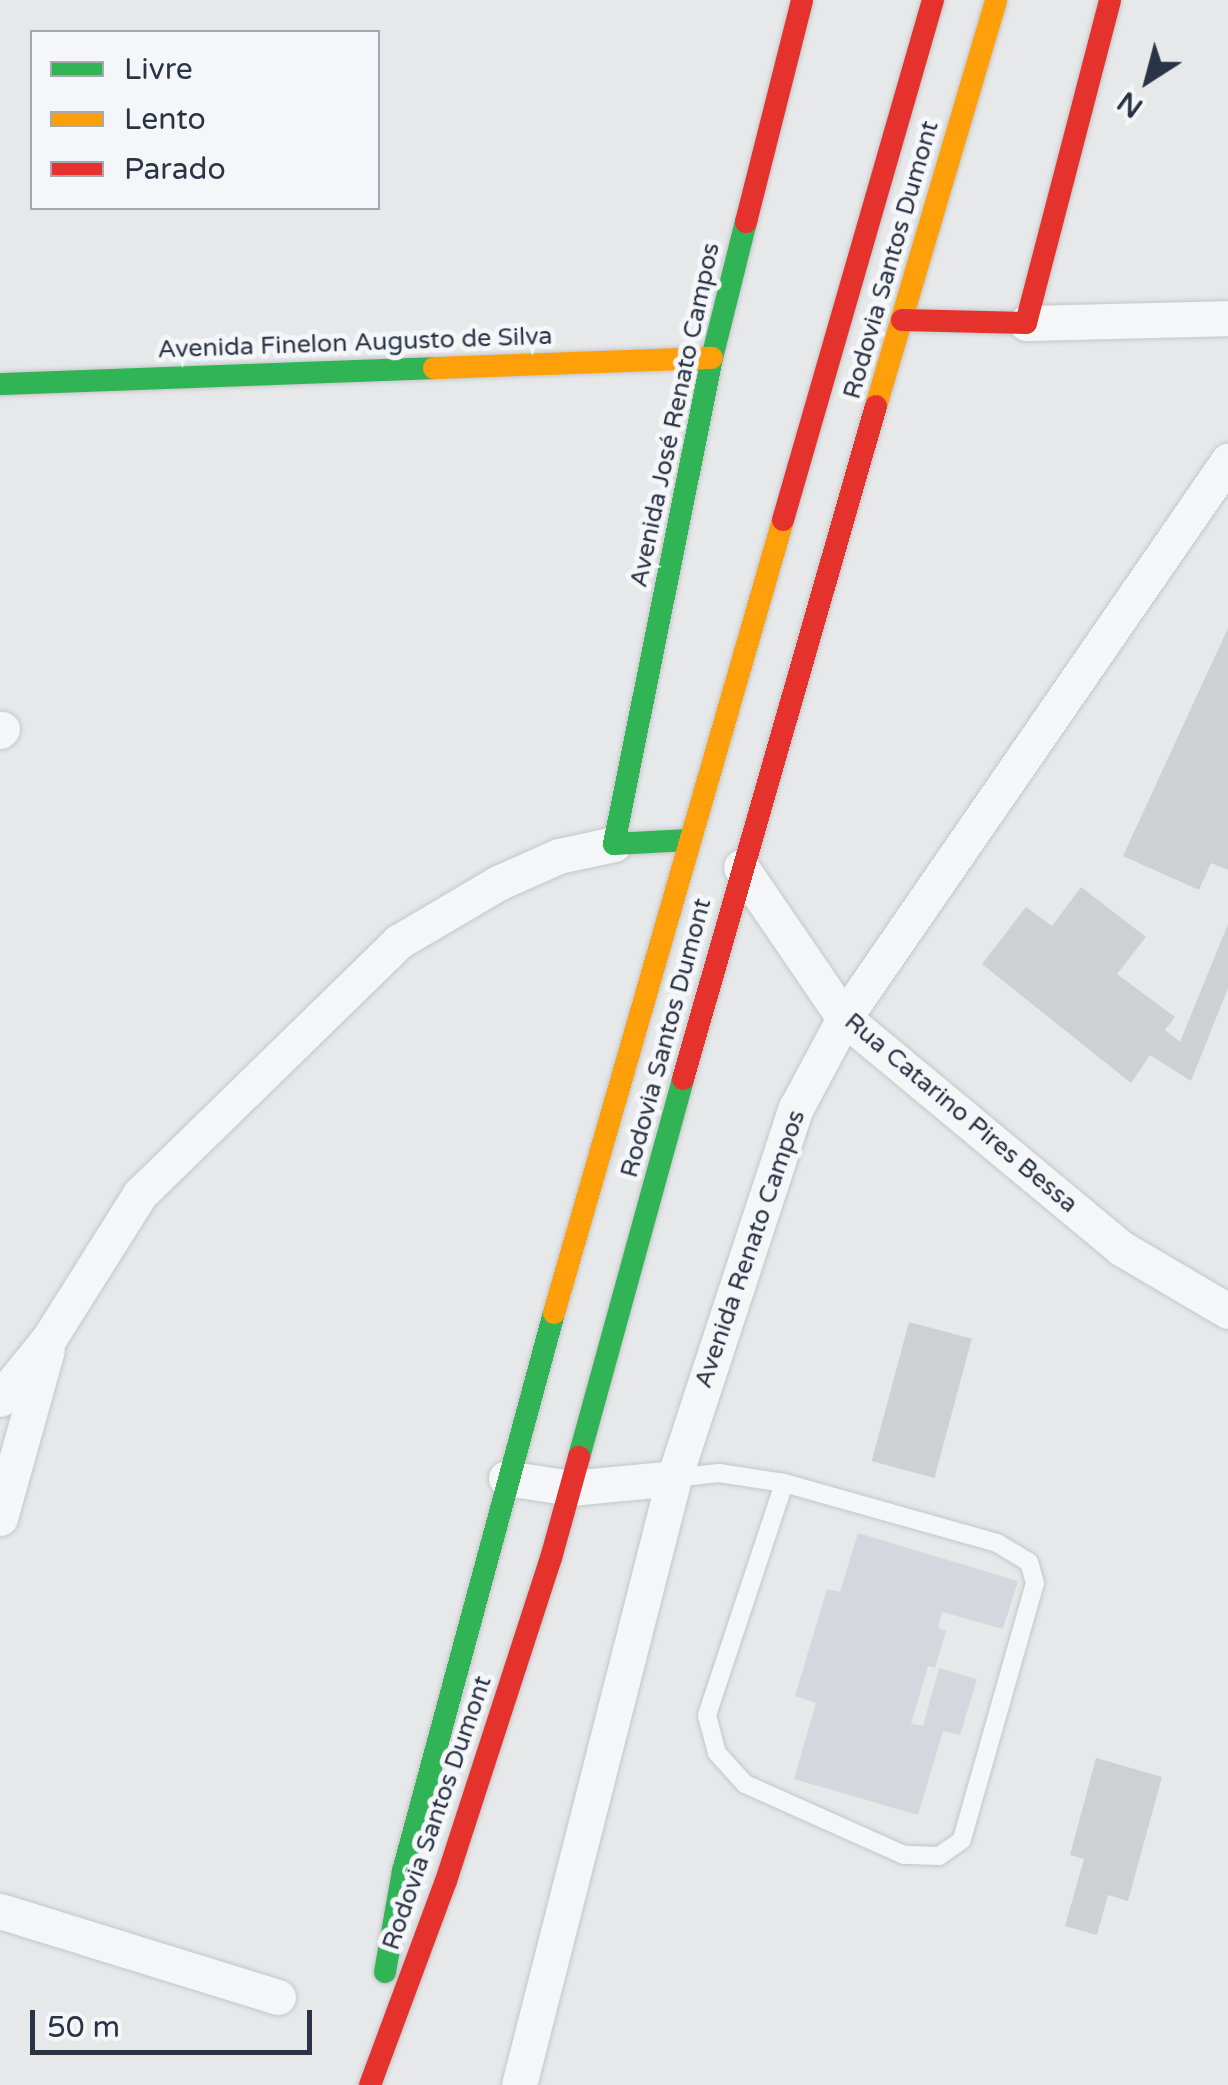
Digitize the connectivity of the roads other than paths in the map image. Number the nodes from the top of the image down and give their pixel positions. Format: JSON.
{"nodes":[{"id":1,"x":802,"y":0,"type":"edge"},
{"id":2,"x":933,"y":0,"type":"edge"},
{"id":3,"x":996,"y":0,"type":"edge"},
{"id":4,"x":1110,"y":0,"type":"edge"},
{"id":5,"x":1228,"y":318,"type":"edge"},
{"id":6,"x":902,"y":320,"type":"junction"},
{"id":7,"x":1026,"y":323,"type":"junction"},
{"id":8,"x":712,"y":358,"type":"junction"},
{"id":9,"x":0,"y":384,"type":"edge"},
{"id":10,"x":1228,"y":461,"type":"edge"},
{"id":11,"x":688,"y":840,"type":"junction"},
{"id":12,"x":614,"y":844,"type":"junction"},
{"id":13,"x":741,"y":867,"type":"junction"},
{"id":14,"x":844,"y":1018,"type":"junction"},
{"id":15,"x":1228,"y":1311,"type":"edge"},
{"id":16,"x":50,"y":1336,"type":"junction"},
{"id":17,"x":0,"y":1400,"type":"edge"},
{"id":18,"x":506,"y":1478,"type":"junction"},
{"id":19,"x":674,"y":1478,"type":"junction"},
{"id":20,"x":784,"y":1483,"type":"junction"},
{"id":21,"x":571,"y":1488,"type":"junction"},
{"id":22,"x":0,"y":1518,"type":"edge"},
{"id":23,"x":0,"y":1911,"type":"edge"},
{"id":24,"x":278,"y":1997,"type":"dead end"},
{"id":25,"x":367,"y":2085,"type":"edge"},
{"id":26,"x":519,"y":2085,"type":"edge"}],
"edges":[{"from":1,"to":8,"type":"main road","name":"Avenida José Renato Campos"},
{"from":2,"to":11,"type":"main road","name":"Rodovia Santos Dumont"},
{"from":3,"to":6,"type":"main road","name":"Rodovia Santos Dumont"},
{"from":4,"to":7,"type":"main road"},
{"from":5,"to":7,"type":"street"},
{"from":6,"to":7,"type":"main road"},
{"from":6,"to":13,"type":"main road","name":"Rodovia Santos Dumont"},
{"from":8,"to":9,"type":"main road","name":"Avenida Finelon Augusto de Silva"},
{"from":8,"to":12,"type":"main road","name":"Avenida José Renato Campos"},
{"from":10,"to":14,"type":"street","name":"Avenida Renato Campos"},
{"from":11,"to":12,"type":"main road"},
{"from":11,"to":18,"type":"main road","name":"Rodovia Santos Dumont"},
{"from":12,"to":16,"type":"street"},
{"from":13,"to":14,"type":"street","name":"Rua Catarino Pires Bessa"},
{"from":13,"to":21,"type":"main road","name":"Rodovia Santos Dumont"},
{"from":14,"to":15,"type":"street","name":"Rua Catarino Pires Bessa"},
{"from":14,"to":19,"type":"street","name":"Avenida Renato Campos"},
{"from":16,"to":17,"type":"street"},
{"from":16,"to":22,"type":"street"},
{"from":18,"to":21,"type":"street"},
{"from":18,"to":25,"type":"main road","name":"Rodovia Santos Dumont"},
{"from":19,"to":20,"type":"lane"},
{"from":19,"to":21,"type":"street"},
{"from":19,"to":26,"type":"street","name":"Avenida Renato Campos"},
{"from":20,"to":20,"type":"lane"},
{"from":21,"to":25,"type":"main road","name":"Rodovia Santos Dumont"},
{"from":23,"to":24,"type":"street"}]}
